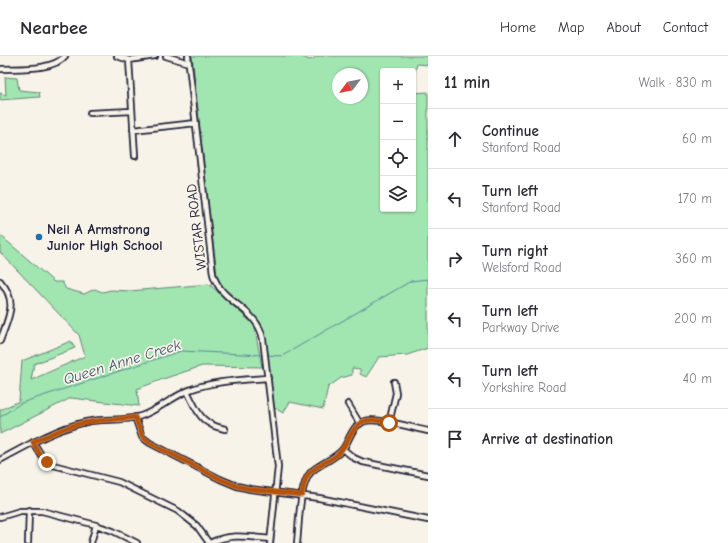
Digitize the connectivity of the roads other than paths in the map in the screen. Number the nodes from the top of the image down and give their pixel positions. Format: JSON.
{"nodes":[{"id":1,"x":65,"y":56,"type":"edge"},
{"id":2,"x":117,"y":56,"type":"edge"},
{"id":3,"x":155,"y":56,"type":"edge"},
{"id":4,"x":166,"y":56,"type":"edge"},
{"id":5,"x":188,"y":56,"type":"edge"},
{"id":6,"x":129,"y":60,"type":"junction"},
{"id":7,"x":189,"y":63,"type":"junction"},
{"id":8,"x":0,"y":69,"type":"edge"},
{"id":9,"x":132,"y":111,"type":"junction"},
{"id":10,"x":90,"y":113,"type":"dead end"},
{"id":11,"x":196,"y":123,"type":"junction"},
{"id":12,"x":133,"y":130,"type":"junction"},
{"id":13,"x":135,"y":156,"type":"dead end"},
{"id":14,"x":0,"y":281,"type":"edge"},
{"id":15,"x":0,"y":341,"type":"edge"},
{"id":16,"x":268,"y":378,"type":"junction"},
{"id":17,"x":394,"y":382,"type":"dead end"},
{"id":18,"x":187,"y":391,"type":"junction"},
{"id":19,"x":348,"y":404,"type":"dead end"},
{"id":20,"x":135,"y":417,"type":"junction"},
{"id":21,"x":389,"y":423,"type":"junction"},
{"id":22,"x":360,"y":424,"type":"junction"},
{"id":23,"x":226,"y":430,"type":"dead end"},
{"id":24,"x":428,"y":431,"type":"edge"},
{"id":25,"x":33,"y":442,"type":"junction"},
{"id":26,"x":343,"y":449,"type":"junction"},
{"id":27,"x":0,"y":460,"type":"edge"},
{"id":28,"x":428,"y":475,"type":"edge"},
{"id":29,"x":275,"y":492,"type":"junction"},
{"id":30,"x":302,"y":495,"type":"junction"},
{"id":31,"x":29,"y":510,"type":"junction"},
{"id":32,"x":0,"y":517,"type":"edge"},
{"id":33,"x":428,"y":520,"type":"edge"},
{"id":34,"x":96,"y":525,"type":"junction"},
{"id":35,"x":270,"y":541,"type":"edge"},
{"id":36,"x":28,"y":543,"type":"edge"},
{"id":37,"x":91,"y":543,"type":"edge"},
{"id":38,"x":137,"y":543,"type":"edge"},
{"id":39,"x":209,"y":543,"type":"edge"},
{"id":40,"x":297,"y":543,"type":"edge"}],
"edges":[{"from":1,"to":8,"type":"street"},
{"from":2,"to":6,"type":"street"},
{"from":3,"to":6,"type":"street"},
{"from":4,"to":7,"type":"street"},
{"from":5,"to":7,"type":"street","name":"WISTAR ROAD"},
{"from":6,"to":9,"type":"street"},
{"from":7,"to":11,"type":"street","name":"WISTAR ROAD"},
{"from":9,"to":10,"type":"street"},
{"from":9,"to":12,"type":"street"},
{"from":11,"to":12,"type":"street"},
{"from":11,"to":16,"type":"street","name":"WISTAR ROAD"},
{"from":12,"to":13,"type":"street"},
{"from":14,"to":15,"type":"street"},
{"from":16,"to":18,"type":"street"},
{"from":16,"to":29,"type":"street","name":"WISTAR ROAD"},
{"from":17,"to":21,"type":"street"},
{"from":18,"to":20,"type":"street"},
{"from":18,"to":23,"type":"street"},
{"from":19,"to":22,"type":"street"},
{"from":20,"to":25,"type":"street"},
{"from":20,"to":29,"type":"street"},
{"from":21,"to":22,"type":"street"},
{"from":21,"to":24,"type":"street"},
{"from":22,"to":26,"type":"street"},
{"from":25,"to":27,"type":"street"},
{"from":25,"to":39,"type":"street"},
{"from":26,"to":28,"type":"street"},
{"from":26,"to":30,"type":"street"},
{"from":29,"to":30,"type":"street"},
{"from":29,"to":35,"type":"street","name":"WISTAR ROAD"},
{"from":30,"to":33,"type":"street"},
{"from":30,"to":40,"type":"street"},
{"from":31,"to":32,"type":"street"},
{"from":31,"to":34,"type":"street"},
{"from":31,"to":36,"type":"street"},
{"from":34,"to":37,"type":"street"},
{"from":34,"to":38,"type":"street"},
{"from":35,"to":39,"type":"street"}]}
